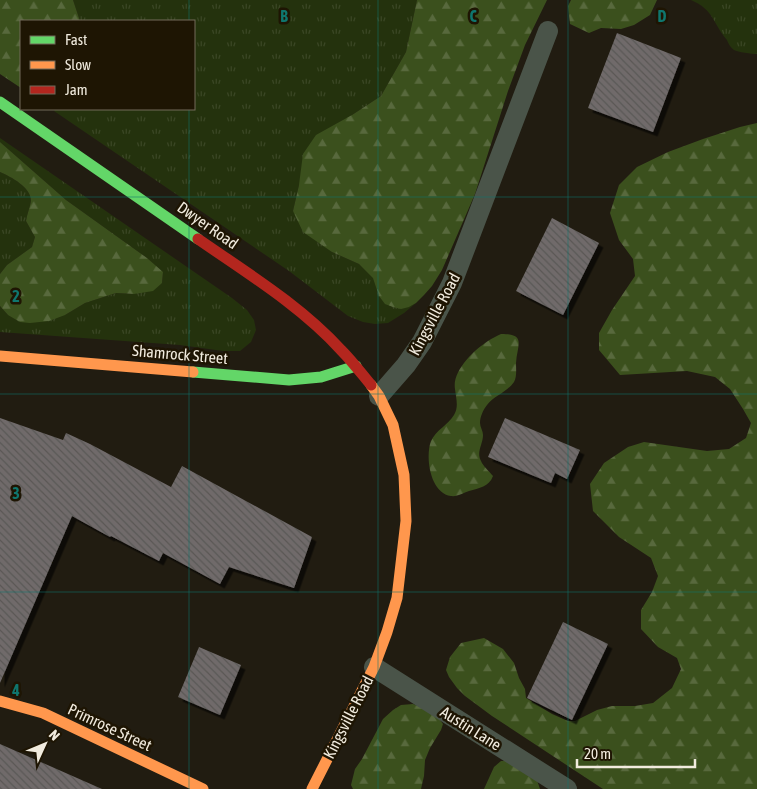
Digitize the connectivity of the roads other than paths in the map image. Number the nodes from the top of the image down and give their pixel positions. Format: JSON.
{"nodes":[{"id":1,"x":548,"y":31,"type":"dead end"},
{"id":2,"x":0,"y":102,"type":"edge"},
{"id":3,"x":0,"y":356,"type":"edge"},
{"id":4,"x":356,"y":366,"type":"junction"},
{"id":5,"x":379,"y":396,"type":"junction"},
{"id":6,"x":374,"y":667,"type":"junction"},
{"id":7,"x":0,"y":700,"type":"edge"},
{"id":8,"x":203,"y":789,"type":"edge"},
{"id":9,"x":312,"y":789,"type":"edge"},
{"id":10,"x":567,"y":789,"type":"edge"}],
"edges":[{"from":1,"to":5,"type":"lane","name":"Kingsville Road"},
{"from":2,"to":4,"type":"street","name":"Dwyer Road"},
{"from":3,"to":4,"type":"street","name":"Shamrock Street"},
{"from":4,"to":5,"type":"street","name":"Dwyer Road"},
{"from":5,"to":6,"type":"street","name":"Kingsville Road"},
{"from":6,"to":9,"type":"street","name":"Kingsville Road"},
{"from":6,"to":10,"type":"lane","name":"Austin Lane"},
{"from":7,"to":8,"type":"street","name":"Primrose Street"}]}
